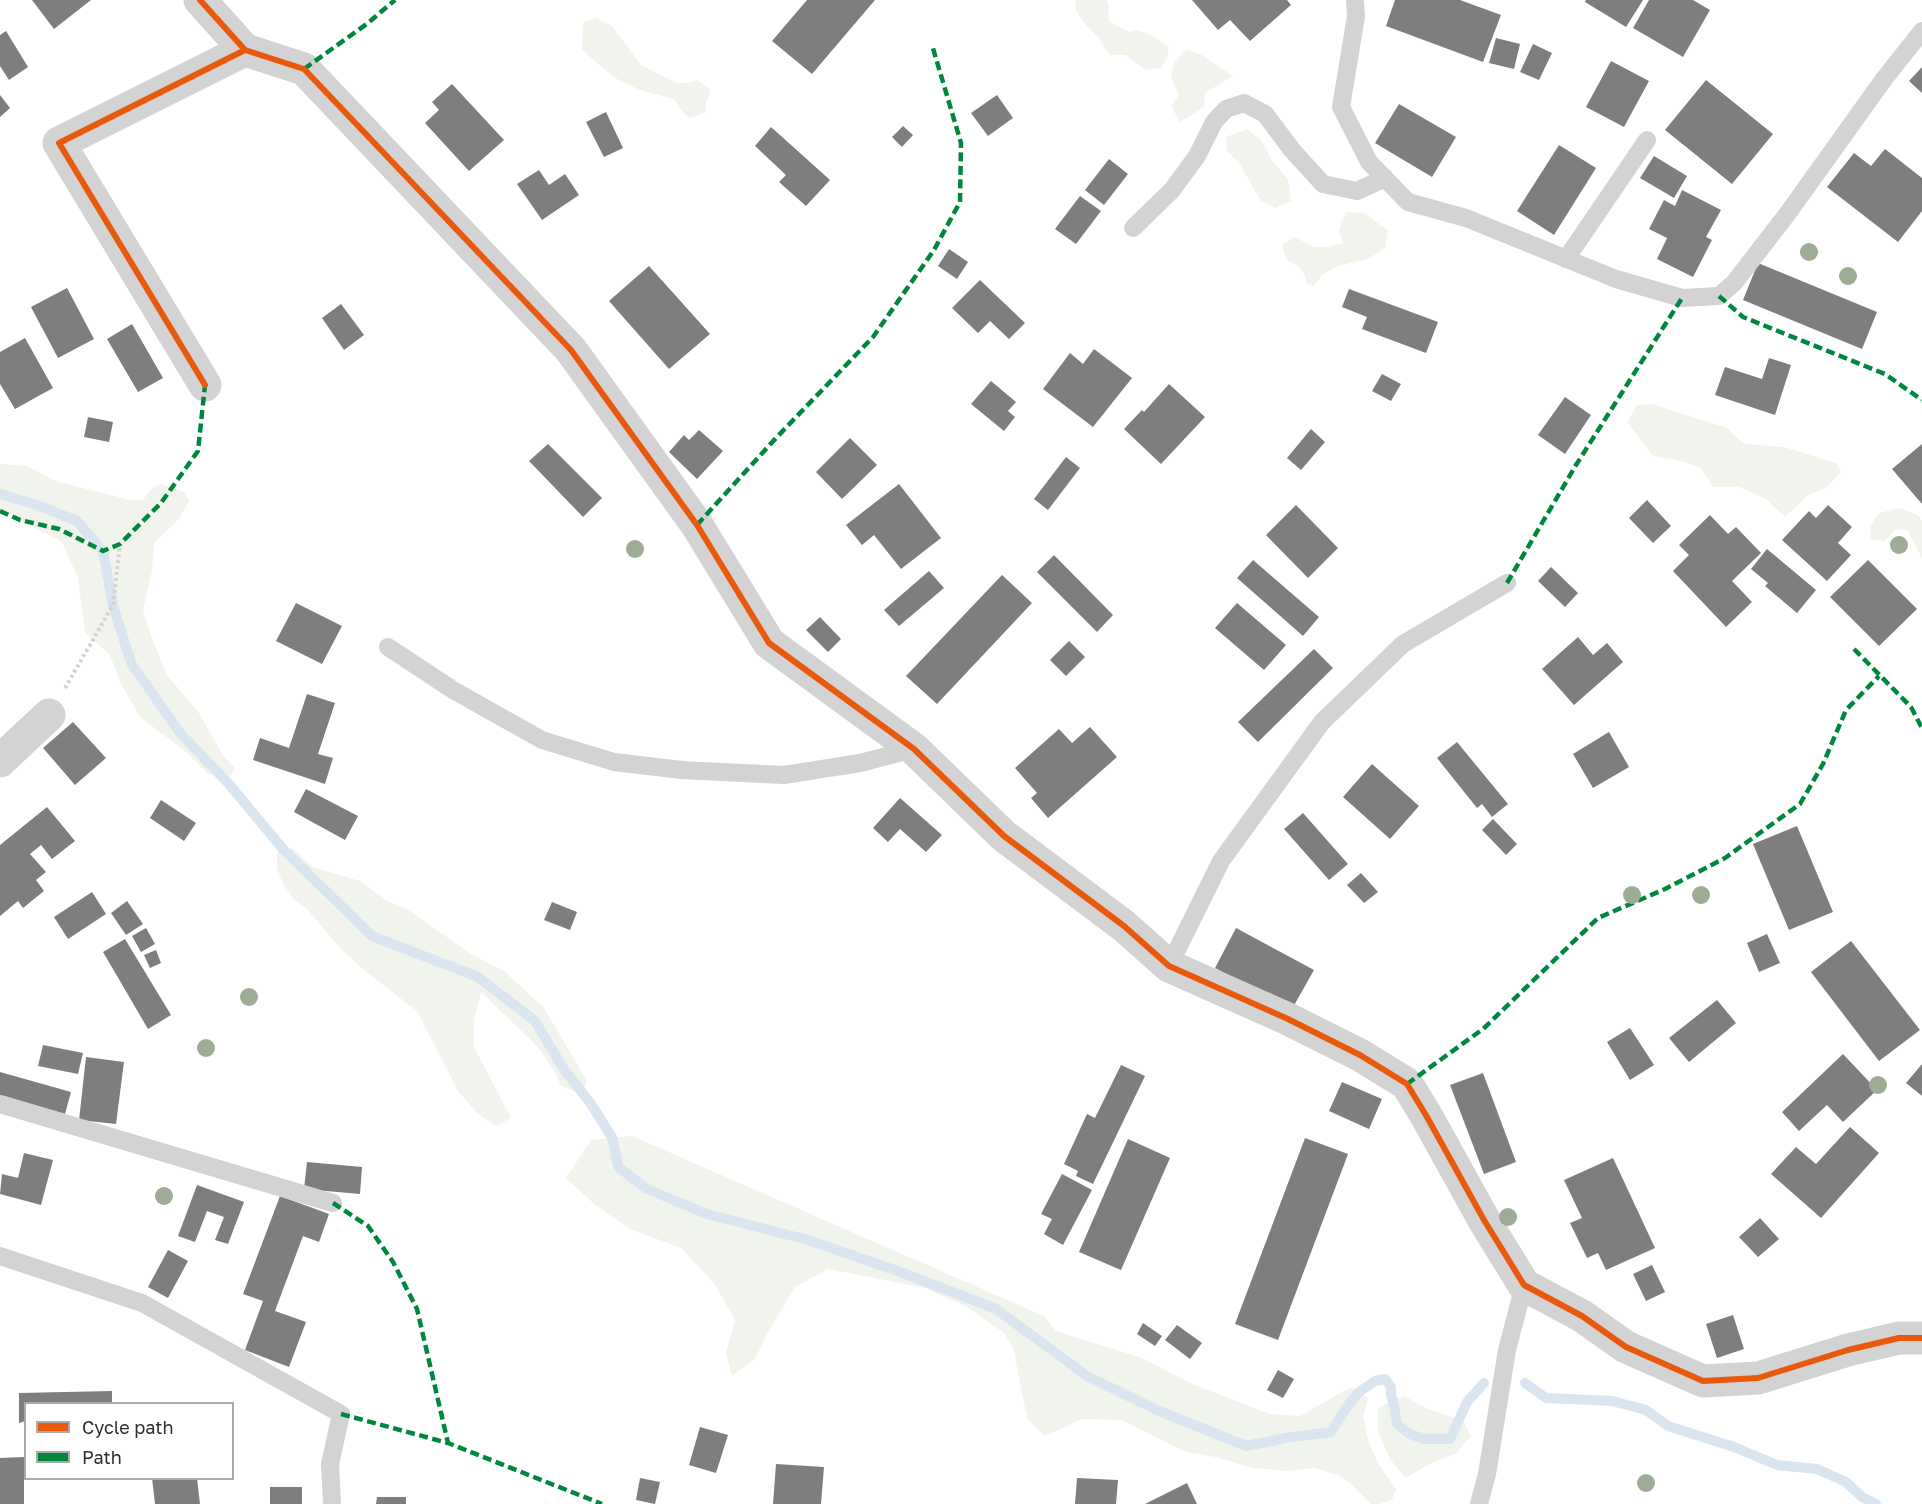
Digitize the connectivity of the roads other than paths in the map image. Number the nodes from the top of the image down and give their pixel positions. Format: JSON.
{"nodes":[{"id":1,"x":200,"y":0,"type":"edge"},
{"id":2,"x":1355,"y":0,"type":"edge"},
{"id":3,"x":1922,"y":31,"type":"edge"},
{"id":4,"x":245,"y":50,"type":"junction"},
{"id":5,"x":1647,"y":140,"type":"dead end"},
{"id":6,"x":1384,"y":178,"type":"junction"},
{"id":7,"x":1132,"y":228,"type":"dead end"},
{"id":8,"x":1566,"y":259,"type":"junction"},
{"id":9,"x":205,"y":385,"type":"dead end"},
{"id":10,"x":1507,"y":583,"type":"dead end"},
{"id":11,"x":388,"y":647,"type":"dead end"},
{"id":12,"x":49,"y":714,"type":"road end"},
{"id":13,"x":914,"y":749,"type":"junction"},
{"id":14,"x":0,"y":761,"type":"edge"},
{"id":15,"x":1169,"y":966,"type":"junction"},
{"id":16,"x":0,"y":1104,"type":"edge"},
{"id":17,"x":333,"y":1203,"type":"dead end"},
{"id":18,"x":0,"y":1257,"type":"edge"},
{"id":19,"x":1524,"y":1285,"type":"junction"},
{"id":20,"x":1922,"y":1338,"type":"edge"},
{"id":21,"x":332,"y":1504,"type":"edge"},
{"id":22,"x":1479,"y":1504,"type":"edge"}],
"edges":[{"from":1,"to":4,"type":"street"},
{"from":2,"to":6,"type":"lane"},
{"from":3,"to":8,"type":"lane"},
{"from":4,"to":9,"type":"street"},
{"from":4,"to":13,"type":"street"},
{"from":5,"to":8,"type":"lane"},
{"from":6,"to":7,"type":"lane"},
{"from":6,"to":8,"type":"lane"},
{"from":10,"to":15,"type":"lane"},
{"from":11,"to":13,"type":"lane"},
{"from":12,"to":14,"type":"street"},
{"from":13,"to":15,"type":"street"},
{"from":15,"to":19,"type":"street"},
{"from":16,"to":17,"type":"lane"},
{"from":18,"to":21,"type":"lane"},
{"from":19,"to":20,"type":"street"},
{"from":19,"to":22,"type":"lane"}]}
